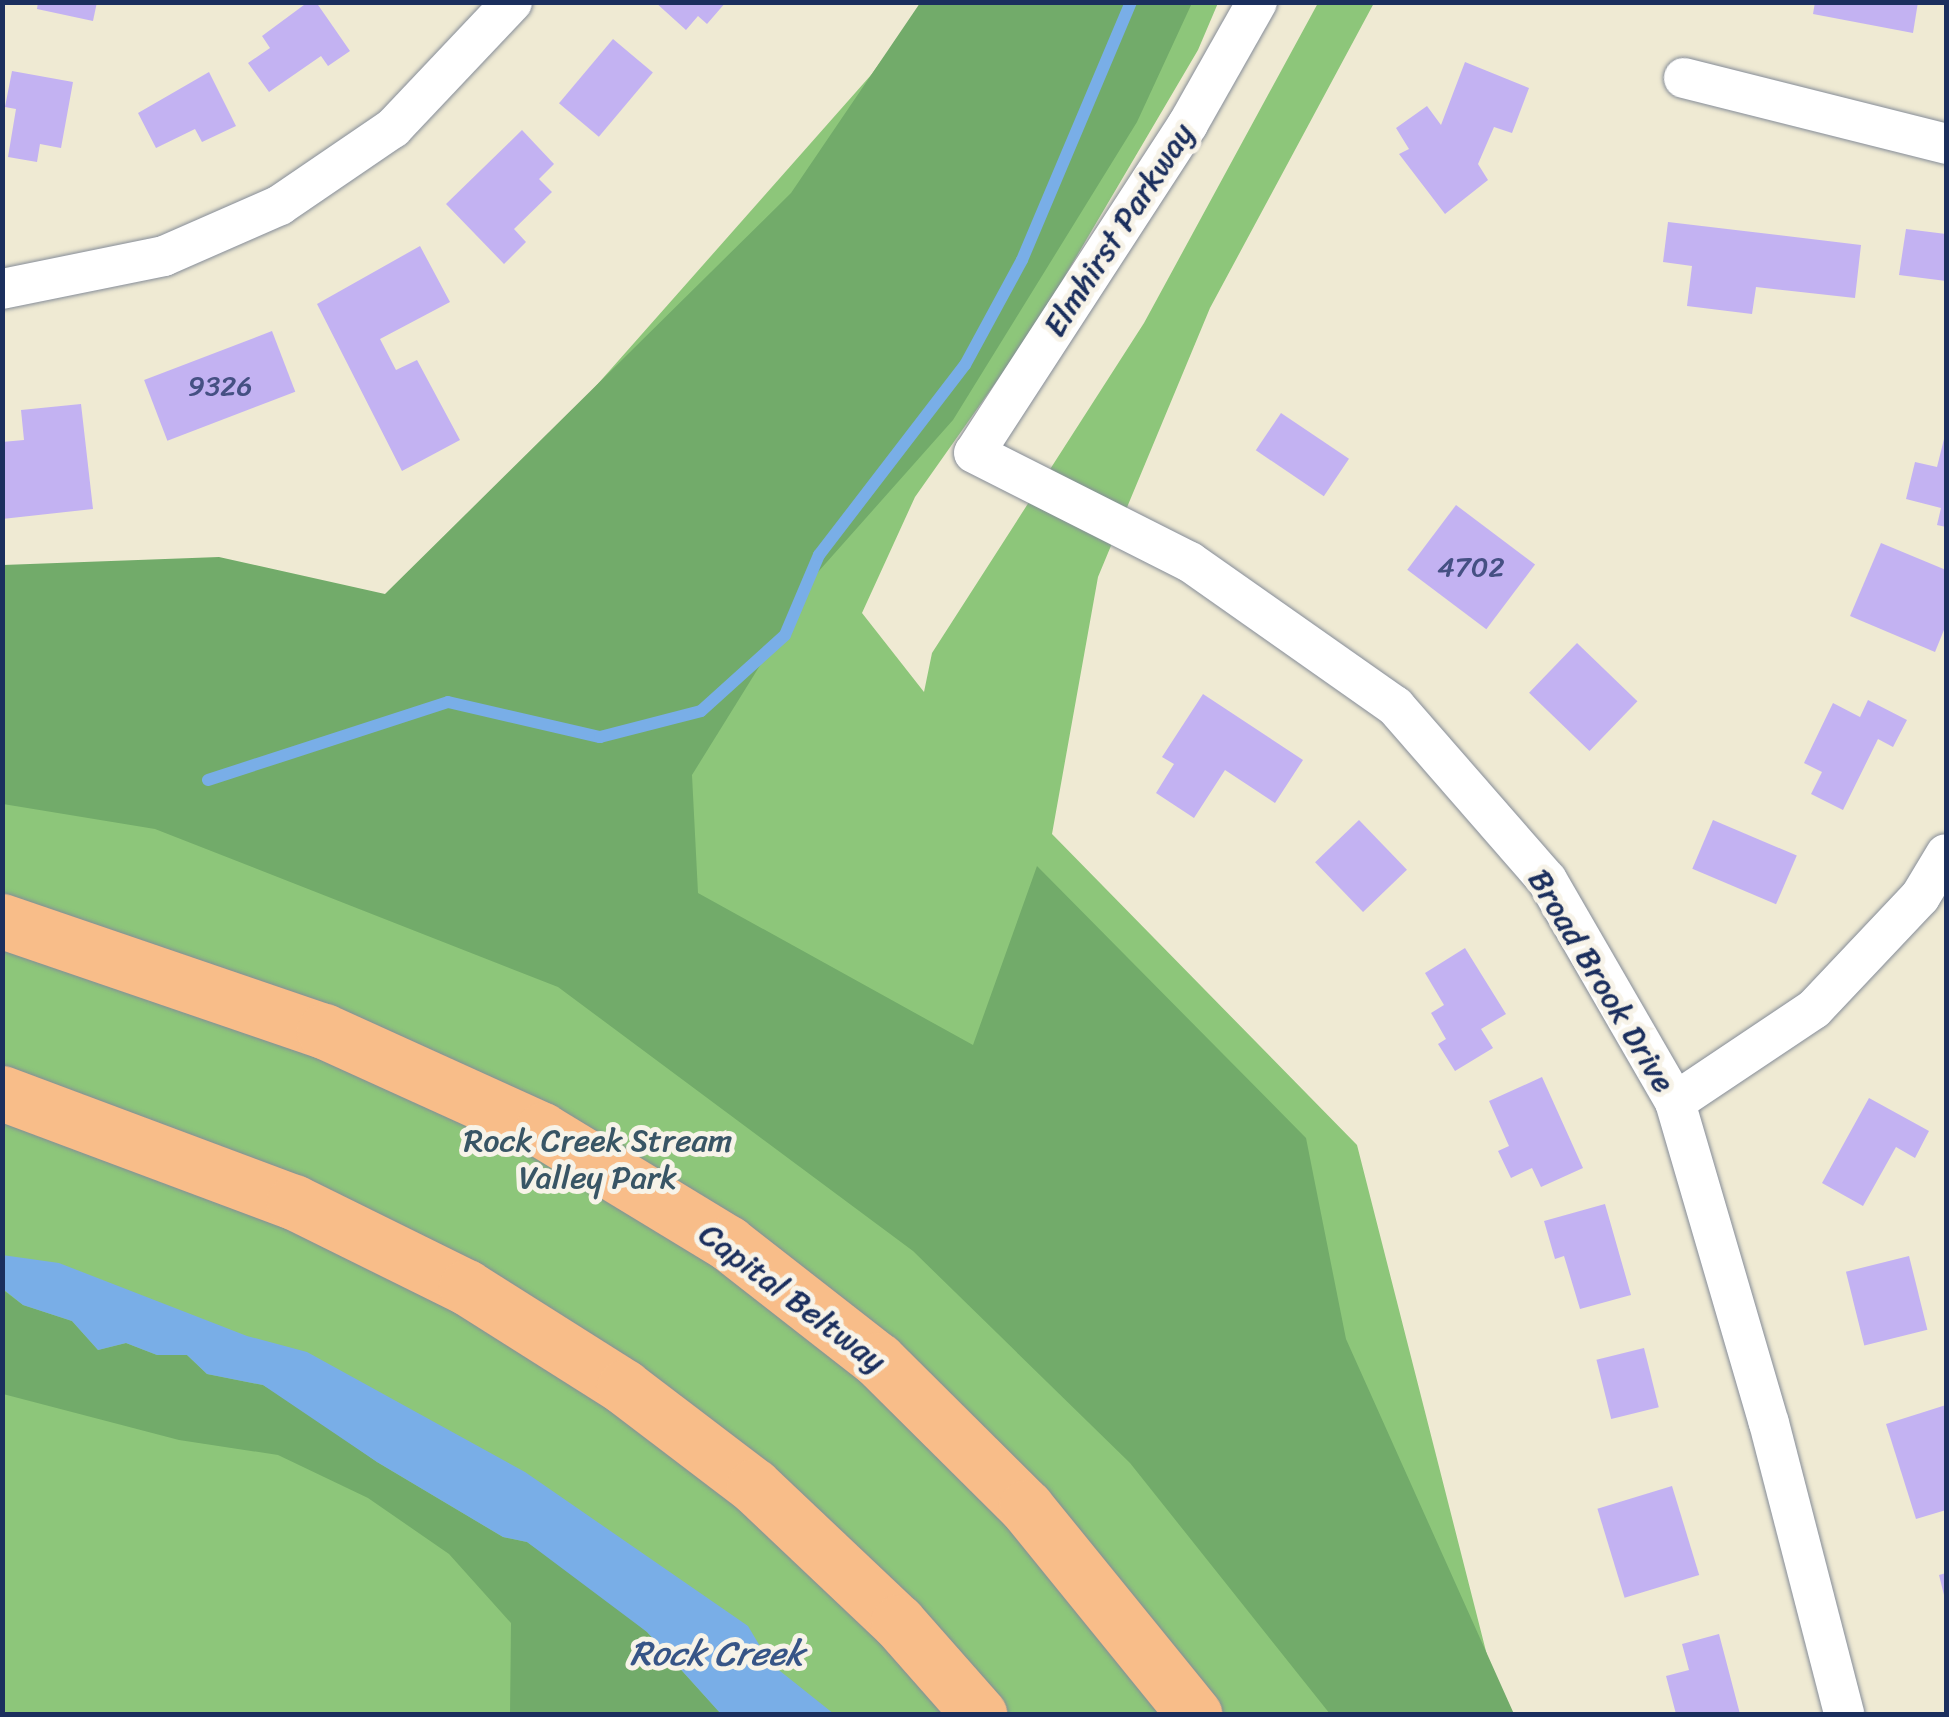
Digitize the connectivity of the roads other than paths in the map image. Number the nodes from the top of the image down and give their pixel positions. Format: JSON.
{"nodes":[{"id":1,"x":512,"y":2,"type":"edge"},
{"id":2,"x":1256,"y":2,"type":"edge"},
{"id":3,"x":1684,"y":78,"type":"dead end"},
{"id":4,"x":1946,"y":144,"type":"edge"},
{"id":5,"x":2,"y":288,"type":"edge"},
{"id":6,"x":974,"y":453,"type":"joint"},
{"id":7,"x":1946,"y":854,"type":"edge"},
{"id":8,"x":2,"y":921,"type":"edge"},
{"id":9,"x":2,"y":1093,"type":"edge"},
{"id":10,"x":1675,"y":1102,"type":"junction"},
{"id":11,"x":979,"y":1714,"type":"edge"},
{"id":12,"x":1194,"y":1714,"type":"edge"},
{"id":13,"x":1844,"y":1714,"type":"edge"}],
"edges":[{"from":1,"to":5,"type":"street"},
{"from":2,"to":6,"type":"street","name":"Elmhirst Parkway"},
{"from":3,"to":4,"type":"street"},
{"from":6,"to":10,"type":"street","name":"Broad Brook Drive"},
{"from":7,"to":10,"type":"street"},
{"from":8,"to":12,"type":"highway","name":"Capital Beltway"},
{"from":9,"to":11,"type":"highway"},
{"from":10,"to":13,"type":"street","name":"Broad Brook Drive"}]}
